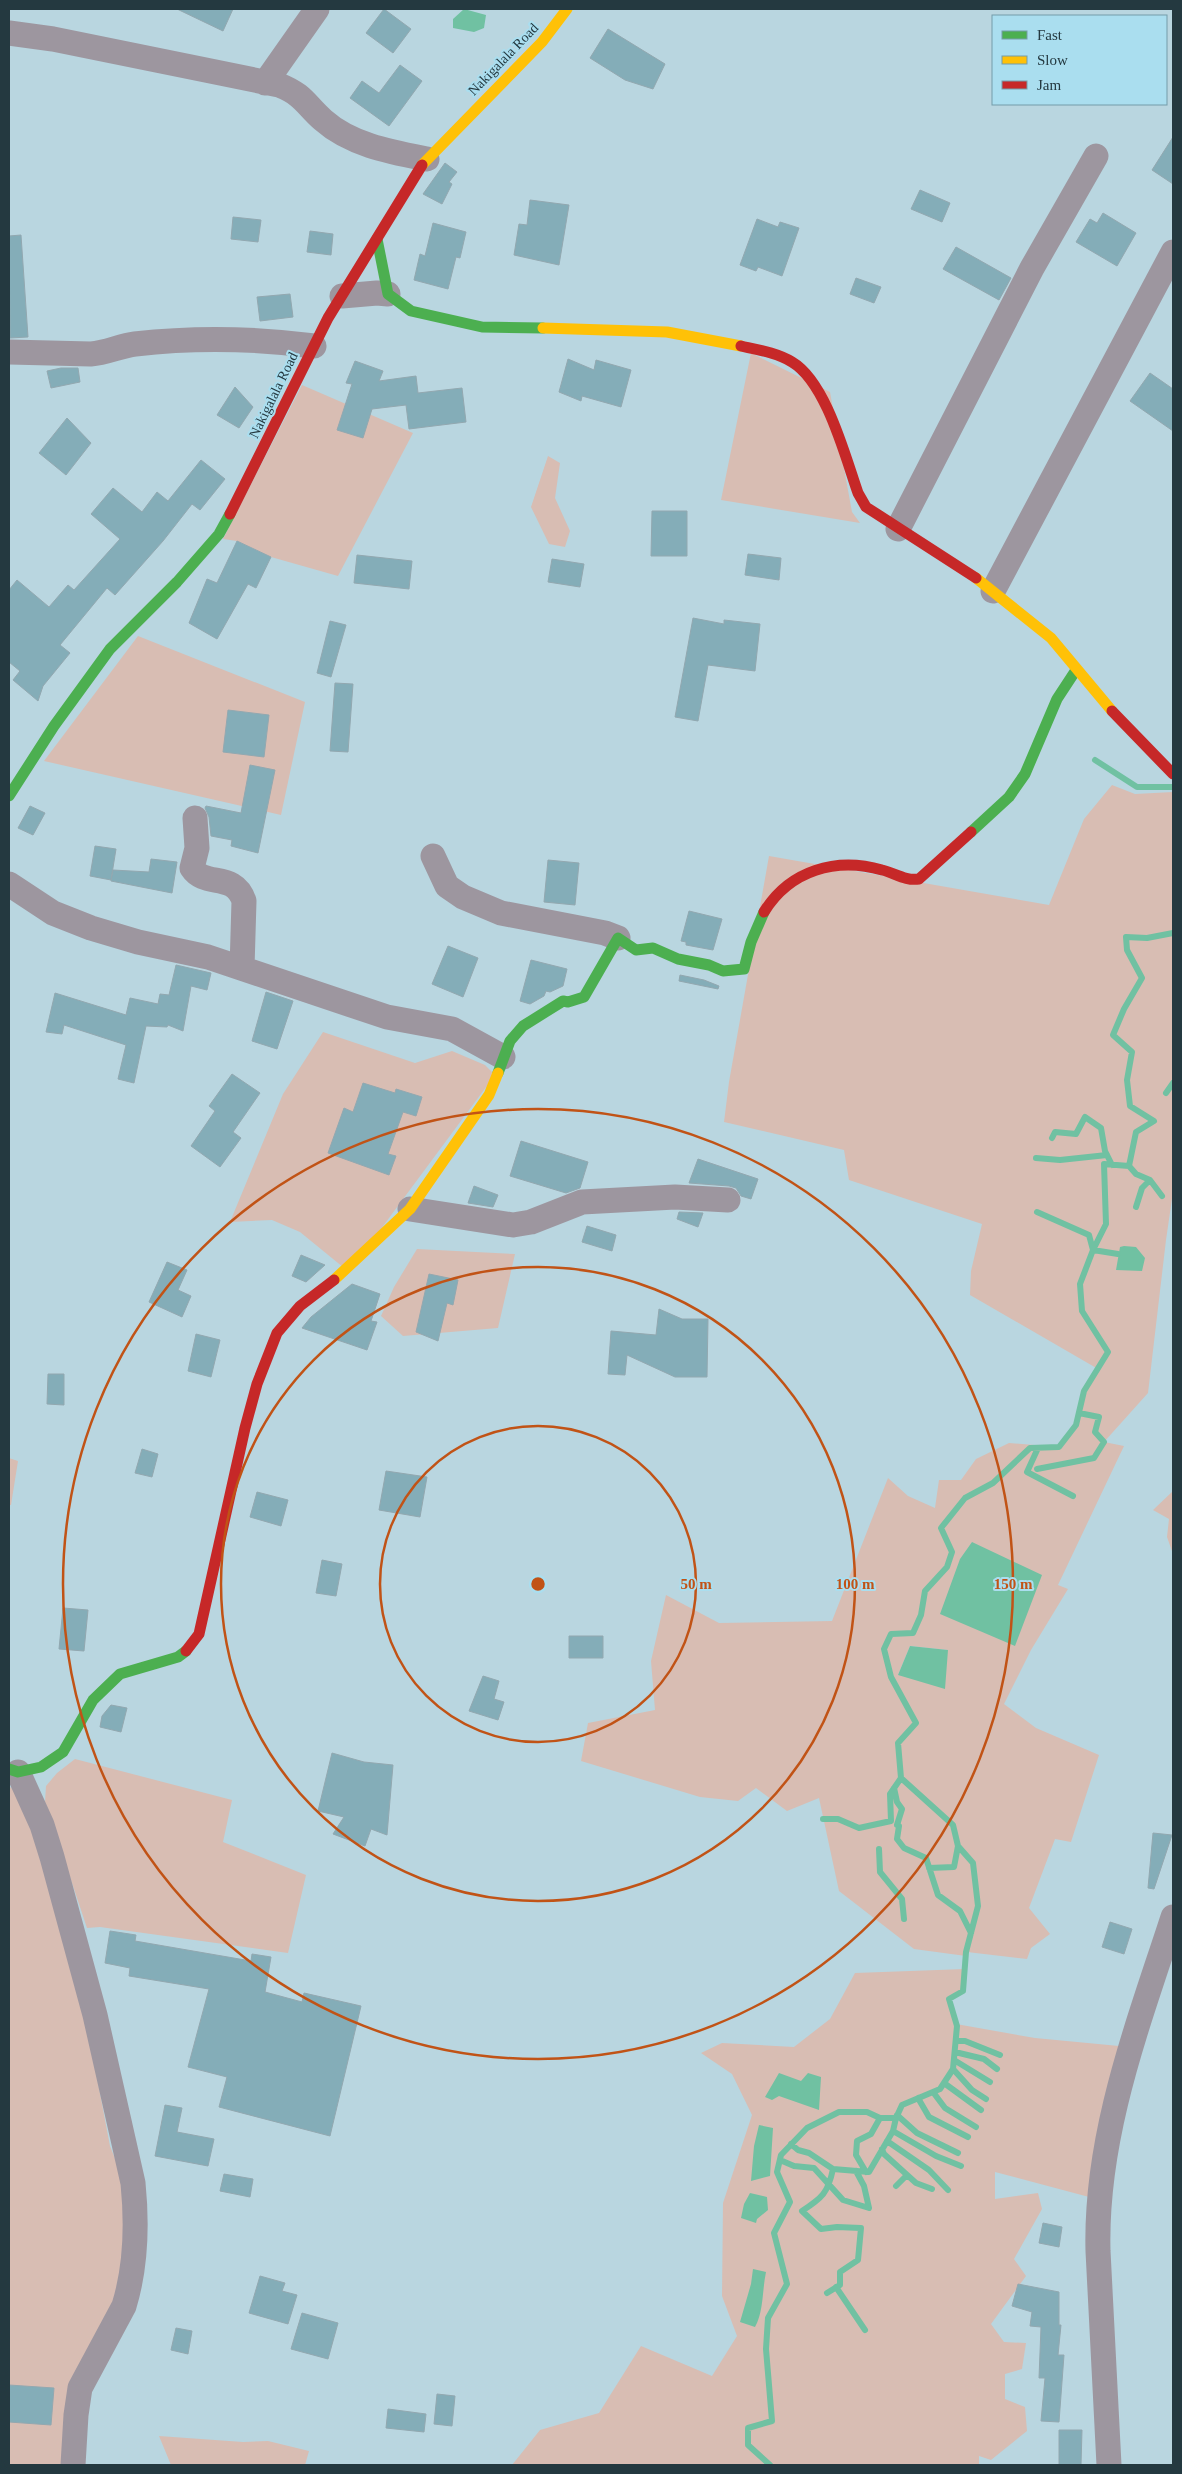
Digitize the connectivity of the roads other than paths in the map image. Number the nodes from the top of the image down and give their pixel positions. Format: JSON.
{"nodes":[{"id":1,"x":317,"y":9,"type":"edge"},
{"id":2,"x":567,"y":9,"type":"edge"},
{"id":3,"x":9,"y":33,"type":"edge"},
{"id":4,"x":265,"y":82,"type":"junction"},
{"id":5,"x":1096,"y":156,"type":"dead end"},
{"id":6,"x":426,"y":159,"type":"junction"},
{"id":7,"x":377,"y":239,"type":"junction"},
{"id":8,"x":1173,"y":252,"type":"edge"},
{"id":9,"x":388,"y":294,"type":"junction"},
{"id":10,"x":342,"y":296,"type":"junction"},
{"id":11,"x":314,"y":346,"type":"junction"},
{"id":12,"x":9,"y":352,"type":"edge"},
{"id":13,"x":898,"y":529,"type":"junction"},
{"id":14,"x":993,"y":591,"type":"junction"},
{"id":15,"x":1076,"y":670,"type":"junction"},
{"id":16,"x":1173,"y":774,"type":"edge"},
{"id":17,"x":9,"y":796,"type":"edge"},
{"id":18,"x":195,"y":818,"type":"dead end"},
{"id":19,"x":432,"y":856,"type":"dead end"},
{"id":20,"x":9,"y":884,"type":"edge"},
{"id":21,"x":618,"y":938,"type":"junction"},
{"id":22,"x":242,"y":968,"type":"junction"},
{"id":23,"x":503,"y":1057,"type":"junction"},
{"id":24,"x":728,"y":1200,"type":"dead end"},
{"id":25,"x":410,"y":1209,"type":"junction"},
{"id":26,"x":13,"y":1771,"type":"edge"},
{"id":27,"x":1173,"y":1917,"type":"edge"},
{"id":28,"x":73,"y":2465,"type":"edge"},
{"id":29,"x":1109,"y":2465,"type":"edge"}],
"edges":[{"from":1,"to":4,"type":"street"},
{"from":2,"to":6,"type":"street","name":"Nakigalala Road"},
{"from":3,"to":4,"type":"street"},
{"from":4,"to":6,"type":"street"},
{"from":5,"to":13,"type":"street"},
{"from":6,"to":7,"type":"street","name":"Nakigalala Road"},
{"from":7,"to":9,"type":"street"},
{"from":7,"to":10,"type":"street","name":"Nakigalala Road"},
{"from":8,"to":14,"type":"street"},
{"from":9,"to":10,"type":"street"},
{"from":9,"to":13,"type":"street"},
{"from":10,"to":11,"type":"street","name":"Nakigalala Road"},
{"from":11,"to":12,"type":"street"},
{"from":11,"to":17,"type":"street","name":"Nakigalala Road"},
{"from":13,"to":14,"type":"street"},
{"from":14,"to":15,"type":"street"},
{"from":15,"to":16,"type":"street"},
{"from":15,"to":21,"type":"street"},
{"from":18,"to":22,"type":"street"},
{"from":19,"to":21,"type":"street"},
{"from":20,"to":22,"type":"street"},
{"from":21,"to":23,"type":"street"},
{"from":22,"to":23,"type":"street"},
{"from":23,"to":25,"type":"street"},
{"from":24,"to":25,"type":"street"},
{"from":25,"to":26,"type":"street"},
{"from":26,"to":28,"type":"street"},
{"from":27,"to":29,"type":"street"}]}
